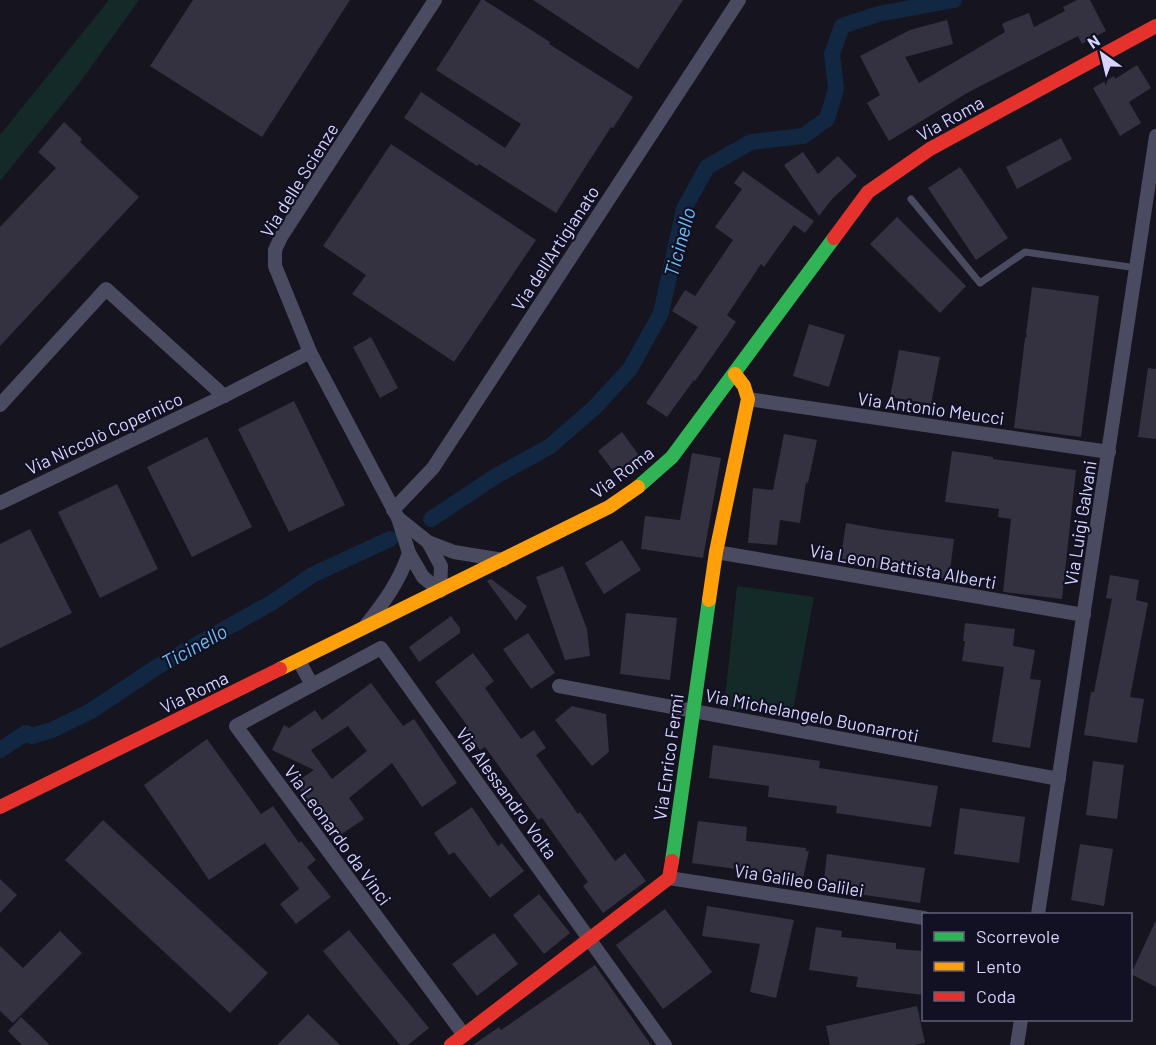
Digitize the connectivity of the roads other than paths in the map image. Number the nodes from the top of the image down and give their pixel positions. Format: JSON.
{"nodes":[{"id":1,"x":435,"y":0,"type":"edge"},
{"id":2,"x":739,"y":0,"type":"edge"},
{"id":3,"x":1155,"y":30,"type":"edge"},
{"id":4,"x":1156,"y":136,"type":"edge"},
{"id":5,"x":912,"y":198,"type":"dead end"},
{"id":6,"x":1137,"y":268,"type":"junction"},
{"id":7,"x":310,"y":352,"type":"junction"},
{"id":8,"x":735,"y":374,"type":"junction"},
{"id":9,"x":224,"y":396,"type":"junction"},
{"id":10,"x":748,"y":399,"type":"junction"},
{"id":11,"x":0,"y":405,"type":"edge"},
{"id":12,"x":1109,"y":452,"type":"junction"},
{"id":13,"x":0,"y":502,"type":"edge"},
{"id":14,"x":396,"y":514,"type":"junction"},
{"id":15,"x":428,"y":542,"type":"junction"},
{"id":16,"x":716,"y":552,"type":"junction"},
{"id":17,"x":409,"y":553,"type":"junction"},
{"id":18,"x":503,"y":560,"type":"junction"},
{"id":19,"x":440,"y":591,"type":"junction"},
{"id":20,"x":1084,"y":615,"type":"junction"},
{"id":21,"x":363,"y":629,"type":"junction"},
{"id":22,"x":298,"y":661,"type":"junction"},
{"id":23,"x":312,"y":685,"type":"junction"},
{"id":24,"x":559,"y":686,"type":"dead end"},
{"id":25,"x":693,"y":711,"type":"junction"},
{"id":26,"x":1059,"y":779,"type":"junction"},
{"id":27,"x":0,"y":807,"type":"edge"},
{"id":28,"x":669,"y":878,"type":"junction"},
{"id":29,"x":1038,"y":913,"type":"edge"},
{"id":30,"x":922,"y":918,"type":"edge"},
{"id":31,"x":589,"y":939,"type":"junction"},
{"id":32,"x":1021,"y":1021,"type":"edge"},
{"id":33,"x":464,"y":1035,"type":"junction"},
{"id":34,"x":451,"y":1045,"type":"edge"},
{"id":35,"x":665,"y":1045,"type":"edge"},
{"id":36,"x":1017,"y":1045,"type":"edge"}],
"edges":[{"from":1,"to":7,"type":"street","name":"Via delle Scienze"},
{"from":2,"to":14,"type":"street","name":"Via dell'Artigianato"},
{"from":3,"to":8,"type":"street","name":"Via Roma"},
{"from":4,"to":6,"type":"street","name":"Via Luigi Galvani"},
{"from":5,"to":6,"type":"lane"},
{"from":6,"to":12,"type":"street","name":"Via Luigi Galvani"},
{"from":7,"to":9,"type":"street","name":"Via Niccolò Copernico"},
{"from":7,"to":14,"type":"street","name":"Via delle Scienze"},
{"from":8,"to":10,"type":"street"},
{"from":8,"to":18,"type":"street","name":"Via Roma"},
{"from":9,"to":11,"type":"street","name":"Via Niccolò Copernico"},
{"from":9,"to":13,"type":"street","name":"Via Niccolò Copernico"},
{"from":10,"to":12,"type":"street","name":"Via Antonio Meucci"},
{"from":10,"to":16,"type":"street","name":"Via Enrico Fermi"},
{"from":12,"to":20,"type":"street","name":"Via Luigi Galvani"},
{"from":14,"to":15,"type":"street","name":"Via delle Scienze"},
{"from":14,"to":17,"type":"street","name":"Via delle Scienze"},
{"from":15,"to":18,"type":"street","name":"Via delle Scienze"},
{"from":15,"to":19,"type":"street","name":"Via delle Scienze"},
{"from":16,"to":20,"type":"street","name":"Via Leon Battista Alberti"},
{"from":16,"to":25,"type":"street","name":"Via Enrico Fermi"},
{"from":17,"to":19,"type":"street","name":"Via delle Scienze"},
{"from":17,"to":21,"type":"street"},
{"from":18,"to":19,"type":"street","name":"Via Roma"},
{"from":19,"to":21,"type":"street","name":"Via Roma"},
{"from":20,"to":26,"type":"street","name":"Via Luigi Galvani"},
{"from":21,"to":22,"type":"street","name":"Via Roma"},
{"from":22,"to":23,"type":"street"},
{"from":22,"to":27,"type":"street","name":"Via Roma"},
{"from":23,"to":31,"type":"street","name":"Via Alessandro Volta"},
{"from":23,"to":33,"type":"street","name":"Via Leonardo da Vinci"},
{"from":24,"to":25,"type":"street","name":"Via Michelangelo Buonarroti"},
{"from":25,"to":26,"type":"street","name":"Via Michelangelo Buonarroti"},
{"from":25,"to":28,"type":"street","name":"Via Enrico Fermi"},
{"from":26,"to":29,"type":"street","name":"Via Luigi Galvani"},
{"from":28,"to":30,"type":"street","name":"Via Galileo Galilei"},
{"from":28,"to":31,"type":"street"},
{"from":31,"to":33,"type":"street"},
{"from":31,"to":35,"type":"street","name":"Via Alessandro Volta"},
{"from":32,"to":36,"type":"street"},
{"from":33,"to":34,"type":"street"}]}
